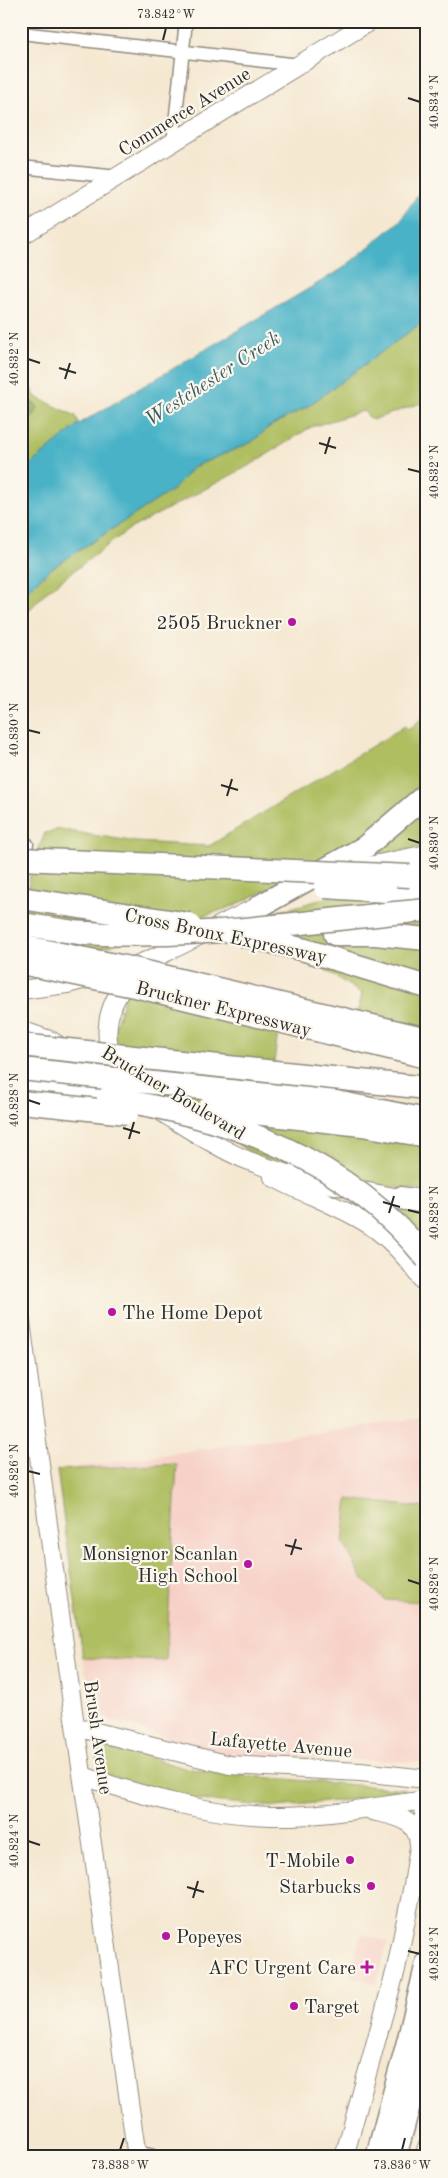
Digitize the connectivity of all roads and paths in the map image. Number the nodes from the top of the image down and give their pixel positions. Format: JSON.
{"nodes":[{"id":1,"x":186,"y":21,"type":"edge"},
{"id":2,"x":370,"y":21,"type":"edge"},
{"id":3,"x":21,"y":33,"type":"edge"},
{"id":4,"x":183,"y":50,"type":"junction"},
{"id":5,"x":299,"y":65,"type":"junction"},
{"id":6,"x":173,"y":142,"type":"junction"},
{"id":7,"x":21,"y":166,"type":"edge"},
{"id":8,"x":118,"y":177,"type":"junction"},
{"id":9,"x":21,"y":236,"type":"edge"},
{"id":10,"x":427,"y":794,"type":"edge"},
{"id":11,"x":23,"y":854,"type":"edge"},
{"id":12,"x":427,"y":854,"type":"edge"},
{"id":13,"x":427,"y":868,"type":"edge"},
{"id":14,"x":21,"y":869,"type":"edge"},
{"id":15,"x":427,"y":877,"type":"edge"},
{"id":16,"x":427,"y":893,"type":"edge"},
{"id":17,"x":21,"y":898,"type":"edge"},
{"id":18,"x":260,"y":906,"type":"junction"},
{"id":19,"x":427,"y":910,"type":"edge"},
{"id":20,"x":21,"y":924,"type":"edge"},
{"id":21,"x":72,"y":932,"type":"junction"},
{"id":22,"x":427,"y":939,"type":"edge"},
{"id":23,"x":21,"y":946,"type":"edge"},
{"id":24,"x":158,"y":957,"type":"junction"},
{"id":25,"x":21,"y":963,"type":"edge"},
{"id":26,"x":427,"y":987,"type":"edge"},
{"id":27,"x":21,"y":990,"type":"edge"},
{"id":28,"x":21,"y":1030,"type":"edge"},
{"id":29,"x":427,"y":1039,"type":"edge"},
{"id":30,"x":21,"y":1045,"type":"edge"},
{"id":31,"x":427,"y":1057,"type":"edge"},
{"id":32,"x":21,"y":1069,"type":"edge"},
{"id":33,"x":427,"y":1088,"type":"edge"},
{"id":34,"x":21,"y":1089,"type":"edge"},
{"id":35,"x":108,"y":1098,"type":"junction"},
{"id":36,"x":21,"y":1102,"type":"edge"},
{"id":37,"x":150,"y":1104,"type":"junction"},
{"id":38,"x":427,"y":1120,"type":"edge"},
{"id":39,"x":427,"y":1136,"type":"edge"},
{"id":40,"x":222,"y":1149,"type":"junction"},
{"id":41,"x":288,"y":1150,"type":"junction"},
{"id":42,"x":400,"y":1198,"type":"joint"},
{"id":43,"x":427,"y":1203,"type":"edge"},
{"id":44,"x":427,"y":1259,"type":"edge"},
{"id":45,"x":427,"y":1285,"type":"edge"},
{"id":46,"x":21,"y":1322,"type":"edge"},
{"id":47,"x":76,"y":1727,"type":"junction"},
{"id":48,"x":83,"y":1776,"type":"junction"},
{"id":49,"x":427,"y":1780,"type":"edge"},
{"id":50,"x":426,"y":1799,"type":"edge"},
{"id":51,"x":359,"y":1809,"type":"junction"},
{"id":52,"x":419,"y":1846,"type":"junction"},
{"id":53,"x":427,"y":1963,"type":"edge"},
{"id":54,"x":427,"y":2037,"type":"edge"},
{"id":55,"x":427,"y":2146,"type":"edge"},
{"id":56,"x":137,"y":2154,"type":"edge"},
{"id":57,"x":158,"y":2157,"type":"edge"},
{"id":58,"x":344,"y":2157,"type":"edge"},
{"id":59,"x":377,"y":2157,"type":"edge"},
{"id":60,"x":396,"y":2157,"type":"edge"},
{"id":61,"x":424,"y":2157,"type":"edge"}],
"edges":[{"from":1,"to":4,"type":"street"},
{"from":2,"to":5,"type":"street","name":"Commerce Avenue"},
{"from":3,"to":4,"type":"street"},
{"from":4,"to":5,"type":"street"},
{"from":4,"to":6,"type":"street"},
{"from":5,"to":6,"type":"street","name":"Commerce Avenue"},
{"from":6,"to":8,"type":"street","name":"Commerce Avenue"},
{"from":7,"to":8,"type":"street"},
{"from":8,"to":9,"type":"street","name":"Commerce Avenue"},
{"from":10,"to":18,"type":"highway"},
{"from":11,"to":15,"type":"highway","bridge":true},
{"from":12,"to":18,"type":"street"},
{"from":13,"to":18,"type":"highway"},
{"from":14,"to":16,"type":"highway","bridge":true},
{"from":17,"to":26,"type":"highway","name":"Cross Bronx Expressway","bridge":true},
{"from":18,"to":24,"type":"street"},
{"from":19,"to":21,"type":"highway","bridge":true},
{"from":20,"to":21,"type":"highway","bridge":true},
{"from":21,"to":22,"type":"highway","bridge":true},
{"from":23,"to":29,"type":"highway","name":"Bruckner Expressway","bridge":true},
{"from":24,"to":27,"type":"street"},
{"from":24,"to":37,"type":"street"},
{"from":25,"to":31,"type":"highway","name":"Bruckner Expressway","bridge":true},
{"from":28,"to":37,"type":"street","name":"Bruckner Boulevard"},
{"from":30,"to":33,"type":"highway","bridge":true},
{"from":32,"to":38,"type":"highway","bridge":true},
{"from":34,"to":35,"type":"highway"},
{"from":35,"to":39,"type":"highway","bridge":true},
{"from":35,"to":41,"type":"highway","bridge":true},
{"from":36,"to":41,"type":"highway","bridge":true},
{"from":37,"to":40,"type":"street","name":"Bruckner Boulevard"},
{"from":40,"to":42,"type":"street","name":"Bruckner Boulevard"},
{"from":40,"to":45,"type":"street"},
{"from":41,"to":44,"type":"highway","bridge":true},
{"from":42,"to":43,"type":"highway"},
{"from":46,"to":47,"type":"street","name":"Brush Avenue"},
{"from":47,"to":48,"type":"street","name":"Brush Avenue"},
{"from":47,"to":49,"type":"street","name":"Lafayette Avenue"},
{"from":48,"to":51,"type":"street"},
{"from":48,"to":56,"type":"street","name":"Brush Avenue"},
{"from":50,"to":51,"type":"street"},
{"from":50,"to":52,"type":"street"},
{"from":51,"to":52,"type":"street"},
{"from":52,"to":58,"type":"street"},
{"from":53,"to":59,"type":"highway"},
{"from":54,"to":60,"type":"highway"},
{"from":55,"to":61,"type":"street"},
{"from":56,"to":57,"type":"street"}]}
